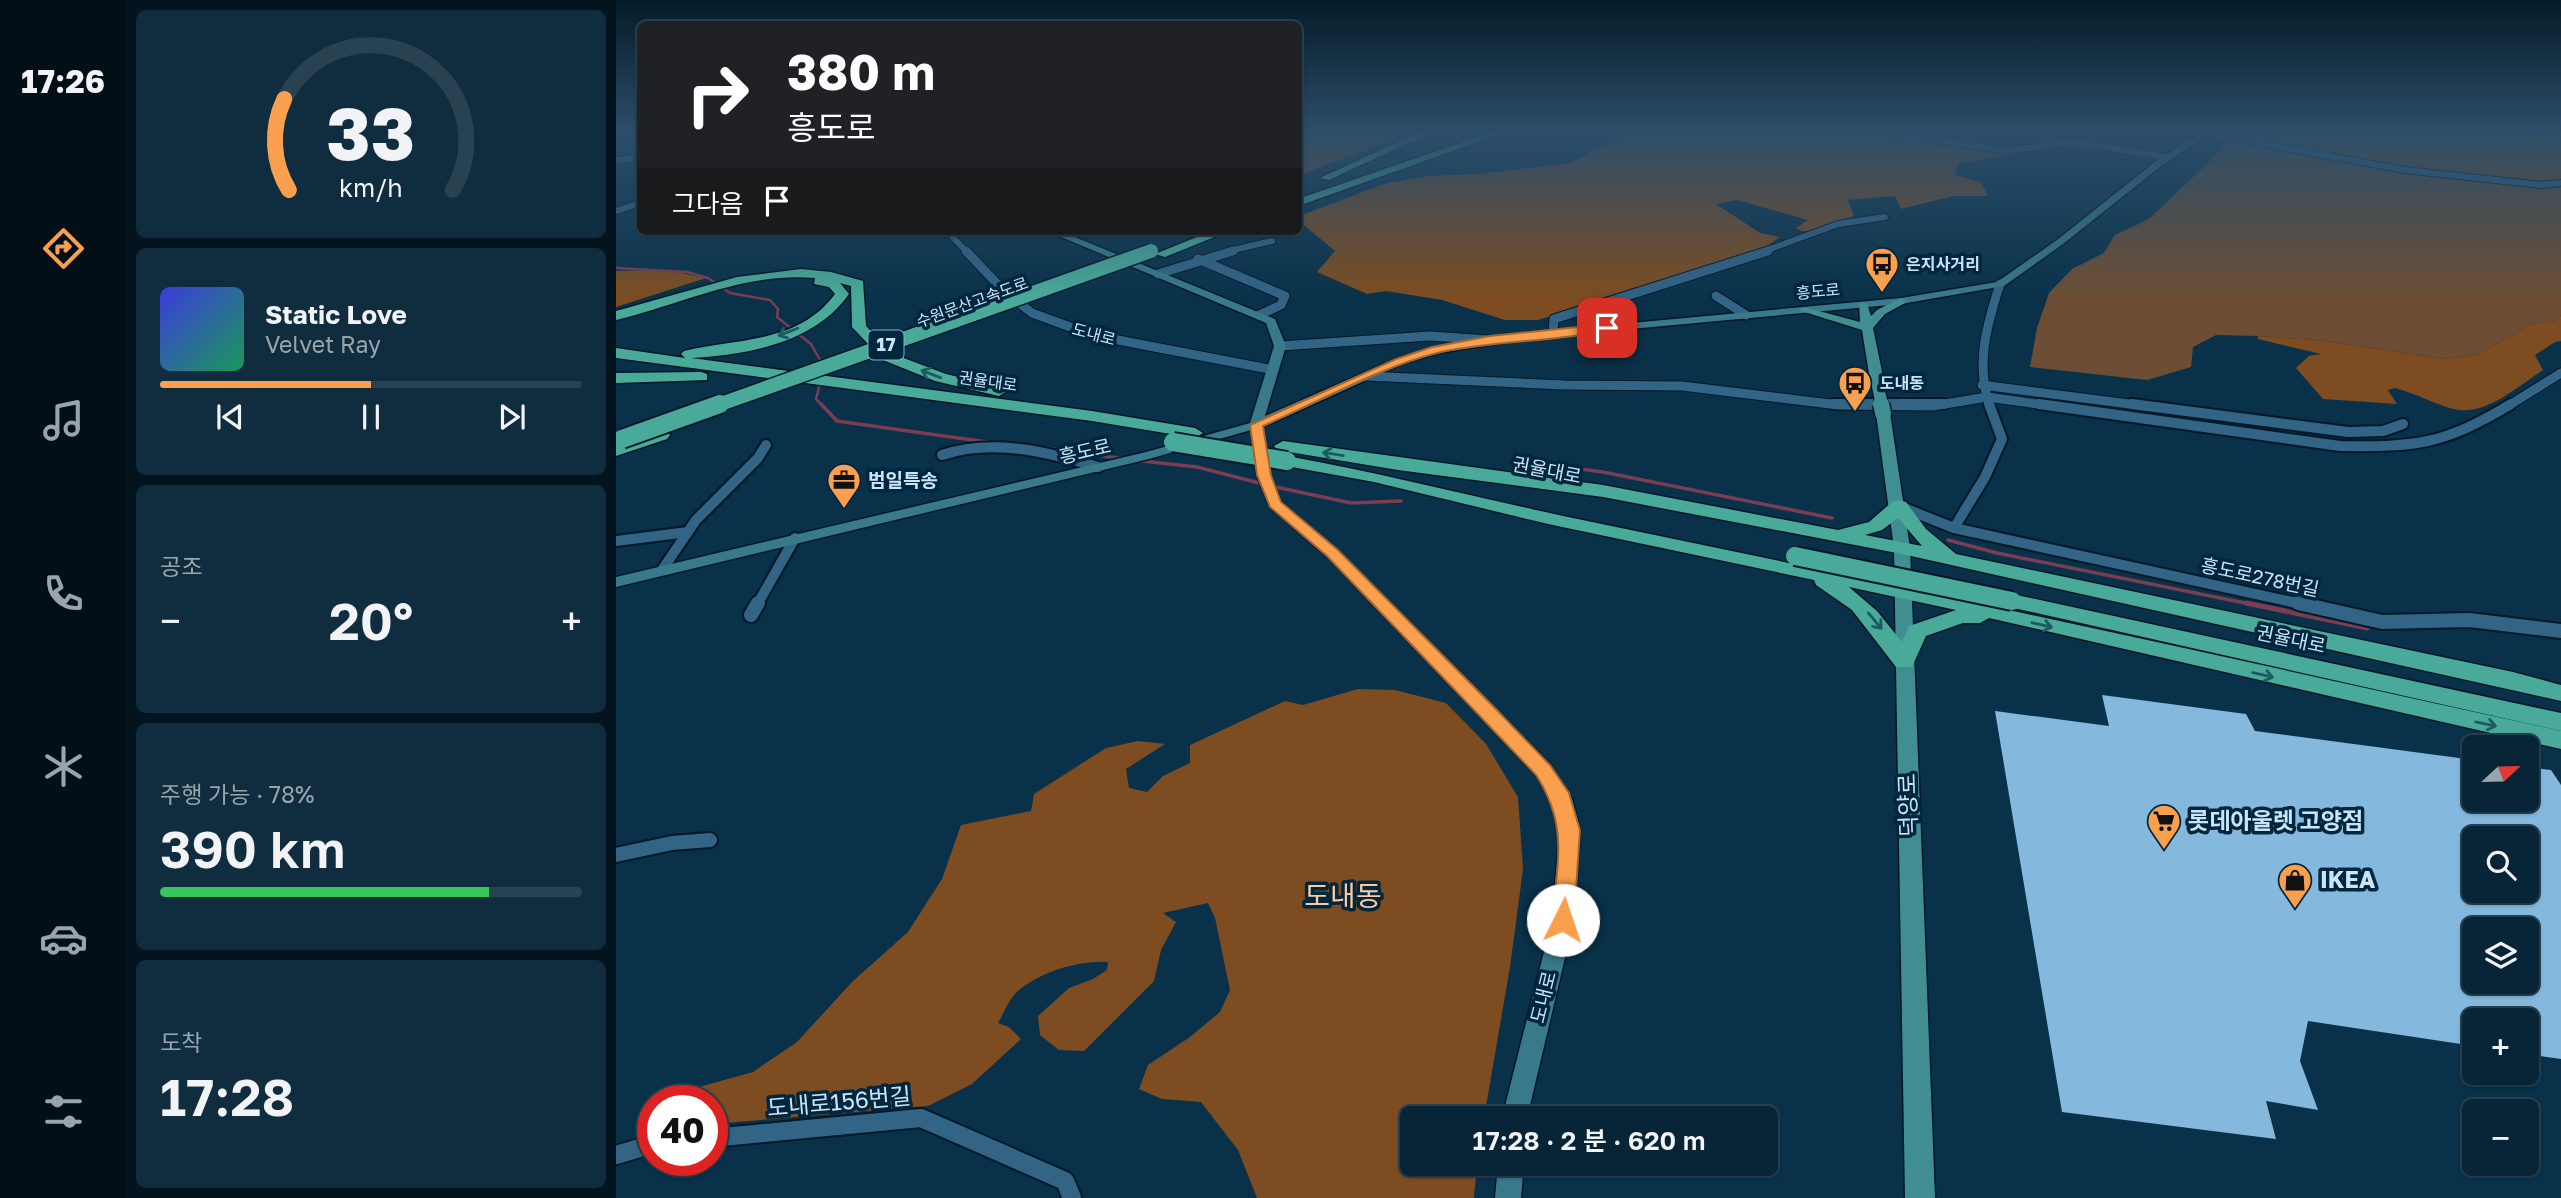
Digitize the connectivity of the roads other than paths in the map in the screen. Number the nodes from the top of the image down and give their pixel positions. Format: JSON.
{"nodes":[{"id":1,"x":1338,"y":189,"type":"edge"},
{"id":2,"x":2127,"y":189,"type":"edge"},
{"id":3,"x":1302,"y":202,"type":"edge"},
{"id":4,"x":637,"y":204,"type":"edge"},
{"id":5,"x":616,"y":211,"type":"edge"},
{"id":6,"x":1885,"y":217,"type":"dead end"},
{"id":7,"x":951,"y":235,"type":"edge"},
{"id":8,"x":1062,"y":235,"type":"edge"},
{"id":9,"x":1179,"y":235,"type":"edge"},
{"id":10,"x":1194,"y":235,"type":"edge"},
{"id":11,"x":1209,"y":235,"type":"edge"},
{"id":12,"x":1272,"y":242,"type":"dead end"},
{"id":13,"x":1153,"y":251,"type":"junction"},
{"id":14,"x":1198,"y":259,"type":"junction"},
{"id":15,"x":1157,"y":274,"type":"junction"},
{"id":16,"x":750,"y":281,"type":"junction"},
{"id":17,"x":2000,"y":284,"type":"junction"},
{"id":18,"x":1716,"y":296,"type":"dead end"},
{"id":19,"x":1901,"y":301,"type":"junction"},
{"id":20,"x":1863,"y":304,"type":"junction"},
{"id":21,"x":1804,"y":310,"type":"junction"},
{"id":22,"x":1746,"y":315,"type":"junction"},
{"id":23,"x":1259,"y":316,"type":"junction"},
{"id":24,"x":616,"y":319,"type":"edge"},
{"id":25,"x":1867,"y":328,"type":"junction"},
{"id":26,"x":1553,"y":333,"type":"junction"},
{"id":27,"x":1490,"y":340,"type":"junction"},
{"id":28,"x":1280,"y":346,"type":"junction"},
{"id":29,"x":616,"y":352,"type":"edge"},
{"id":30,"x":616,"y":364,"type":"edge"},
{"id":31,"x":1274,"y":370,"type":"junction"},
{"id":32,"x":2561,"y":373,"type":"edge"},
{"id":33,"x":727,"y":374,"type":"junction"},
{"id":34,"x":1366,"y":376,"type":"junction"},
{"id":35,"x":701,"y":377,"type":"junction"},
{"id":36,"x":616,"y":378,"type":"edge"},
{"id":37,"x":1982,"y":385,"type":"junction"},
{"id":38,"x":854,"y":390,"type":"junction"},
{"id":39,"x":1987,"y":397,"type":"junction"},
{"id":40,"x":1092,"y":416,"type":"junction"},
{"id":41,"x":2403,"y":424,"type":"dead end"},
{"id":42,"x":1256,"y":425,"type":"junction"},
{"id":43,"x":617,"y":440,"type":"edge"},
{"id":44,"x":766,"y":445,"type":"dead end"},
{"id":45,"x":1285,"y":454,"type":"junction"},
{"id":46,"x":942,"y":455,"type":"dead end"},
{"id":47,"x":1383,"y":462,"type":"junction"},
{"id":48,"x":1102,"y":466,"type":"junction"},
{"id":49,"x":1899,"y":506,"type":"junction"},
{"id":50,"x":1954,"y":528,"type":"junction"},
{"id":51,"x":688,"y":531,"type":"junction"},
{"id":52,"x":1821,"y":533,"type":"junction"},
{"id":53,"x":795,"y":538,"type":"junction"},
{"id":54,"x":616,"y":541,"type":"edge"},
{"id":55,"x":1902,"y":548,"type":"junction"},
{"id":56,"x":1799,"y":556,"type":"junction"},
{"id":57,"x":1992,"y":568,"type":"junction"},
{"id":58,"x":662,"y":570,"type":"junction"},
{"id":59,"x":616,"y":582,"type":"edge"},
{"id":60,"x":1904,"y":592,"type":"junction"},
{"id":61,"x":2009,"y":601,"type":"junction"},
{"id":62,"x":751,"y":614,"type":"dead end"},
{"id":63,"x":2561,"y":631,"type":"edge"},
{"id":64,"x":1904,"y":662,"type":"junction"},
{"id":65,"x":2561,"y":693,"type":"edge"},
{"id":66,"x":2561,"y":704,"type":"edge"},
{"id":67,"x":2561,"y":722,"type":"edge"},
{"id":68,"x":2561,"y":740,"type":"edge"},
{"id":69,"x":710,"y":840,"type":"dead end"},
{"id":70,"x":616,"y":855,"type":"edge"},
{"id":71,"x":1518,"y":1106,"type":"edge"},
{"id":72,"x":728,"y":1136,"type":"edge"},
{"id":73,"x":637,"y":1149,"type":"edge"},
{"id":74,"x":616,"y":1155,"type":"edge"},
{"id":75,"x":1510,"y":1176,"type":"edge"},
{"id":76,"x":1072,"y":1198,"type":"edge"},
{"id":77,"x":1508,"y":1198,"type":"edge"},
{"id":78,"x":1920,"y":1198,"type":"edge"}],
"edges":[{"from":1,"to":3,"type":"highway"},
{"from":2,"to":17,"type":"street","name":"흥도로"},
{"from":4,"to":5,"type":"street"},
{"from":6,"to":26,"type":"street"},
{"from":7,"to":31,"type":"street","name":"도내로"},
{"from":8,"to":15,"type":"street"},
{"from":9,"to":13,"type":"highway"},
{"from":10,"to":13,"type":"highway","name":"수원문산고속도로","number":"17"},
{"from":11,"to":13,"type":"highway","name":"수원문산고속도로","number":"17"},
{"from":12,"to":14,"type":"street"},
{"from":13,"to":43,"type":"highway","name":"수원문산고속도로","number":"17","bridge":true},
{"from":13,"to":43,"type":"highway","name":"수원문산고속도로","number":"17"},
{"from":14,"to":15,"type":"street"},
{"from":14,"to":23,"type":"street"},
{"from":15,"to":23,"type":"street"},
{"from":16,"to":24,"type":"highway"},
{"from":16,"to":29,"type":"highway","one_way":true},
{"from":40,"to":16,"type":"highway","one_way":true},
{"from":17,"to":19,"type":"street","name":"흥도로"},
{"from":17,"to":37,"type":"street"},
{"from":18,"to":22,"type":"street"},
{"from":19,"to":20,"type":"street","name":"흥도로"},
{"from":19,"to":25,"type":"main road"},
{"from":20,"to":21,"type":"street","name":"흥도로"},
{"from":20,"to":25,"type":"main road"},
{"from":21,"to":22,"type":"street","name":"흥도로"},
{"from":21,"to":25,"type":"main road"},
{"from":22,"to":26,"type":"street","name":"흥도로"},
{"from":23,"to":28,"type":"street"},
{"from":25,"to":49,"type":"main road","name":"덕양로","bridge":true},
{"from":26,"to":27,"type":"street","name":"흥도로"},
{"from":27,"to":28,"type":"street"},
{"from":27,"to":34,"type":"street","name":"흥도로"},
{"from":28,"to":31,"type":"street","name":"도내로"},
{"from":29,"to":33,"type":"highway"},
{"from":30,"to":35,"type":"highway"},
{"from":31,"to":42,"type":"street","name":"도내로"},
{"from":32,"to":39,"type":"street"},
{"from":33,"to":35,"type":"highway"},
{"from":33,"to":38,"type":"highway","bridge":true},
{"from":34,"to":39,"type":"street"},
{"from":34,"to":42,"type":"street","name":"흥도로"},
{"from":35,"to":36,"type":"highway"},
{"from":37,"to":39,"type":"street"},
{"from":37,"to":41,"type":"street"},
{"from":38,"to":40,"type":"highway","name":"권율대로"},
{"from":38,"to":45,"type":"highway","name":"권율대로","bridge":true},
{"from":39,"to":50,"type":"street"},
{"from":40,"to":45,"type":"highway","name":"권율대로"},
{"from":42,"to":48,"type":"street","name":"흥도로"},
{"from":42,"to":71,"type":"street","name":"도내로"},
{"from":44,"to":51,"type":"street"},
{"from":47,"to":45,"type":"highway","name":"권율대로","one_way":true},
{"from":45,"to":56,"type":"highway"},
{"from":46,"to":48,"type":"street"},
{"from":47,"to":52,"type":"highway"},
{"from":47,"to":56,"type":"highway","name":"권율대로"},
{"from":48,"to":53,"type":"street","name":"흥도로"},
{"from":49,"to":50,"type":"street","name":"흥도로278번길"},
{"from":49,"to":52,"type":"highway"},
{"from":49,"to":55,"type":"main road","name":"덕양로"},
{"from":49,"to":57,"type":"highway"},
{"from":50,"to":63,"type":"street","name":"흥도로278번길"},
{"from":51,"to":54,"type":"street"},
{"from":51,"to":58,"type":"street"},
{"from":52,"to":55,"type":"highway"},
{"from":52,"to":56,"type":"highway"},
{"from":53,"to":58,"type":"street","name":"흥도로"},
{"from":53,"to":62,"type":"street"},
{"from":55,"to":57,"type":"highway"},
{"from":55,"to":60,"type":"main road","name":"덕양로"},
{"from":56,"to":60,"type":"highway"},
{"from":56,"to":61,"type":"highway","bridge":true},
{"from":56,"to":64,"type":"highway","one_way":true},
{"from":57,"to":61,"type":"highway"},
{"from":57,"to":65,"type":"highway"},
{"from":58,"to":59,"type":"street","name":"흥도로"},
{"from":60,"to":61,"type":"highway"},
{"from":60,"to":64,"type":"main road","name":"덕양로"},
{"from":61,"to":64,"type":"highway"},
{"from":61,"to":66,"type":"highway","name":"권율대로"},
{"from":61,"to":67,"type":"highway","name":"권율대로"},
{"from":61,"to":68,"type":"highway","one_way":true},
{"from":64,"to":78,"type":"main road","name":"덕양로"},
{"from":69,"to":70,"type":"street"},
{"from":72,"to":76,"type":"street","name":"도내로156번길"},
{"from":73,"to":74,"type":"street"},
{"from":75,"to":77,"type":"street"}]}
